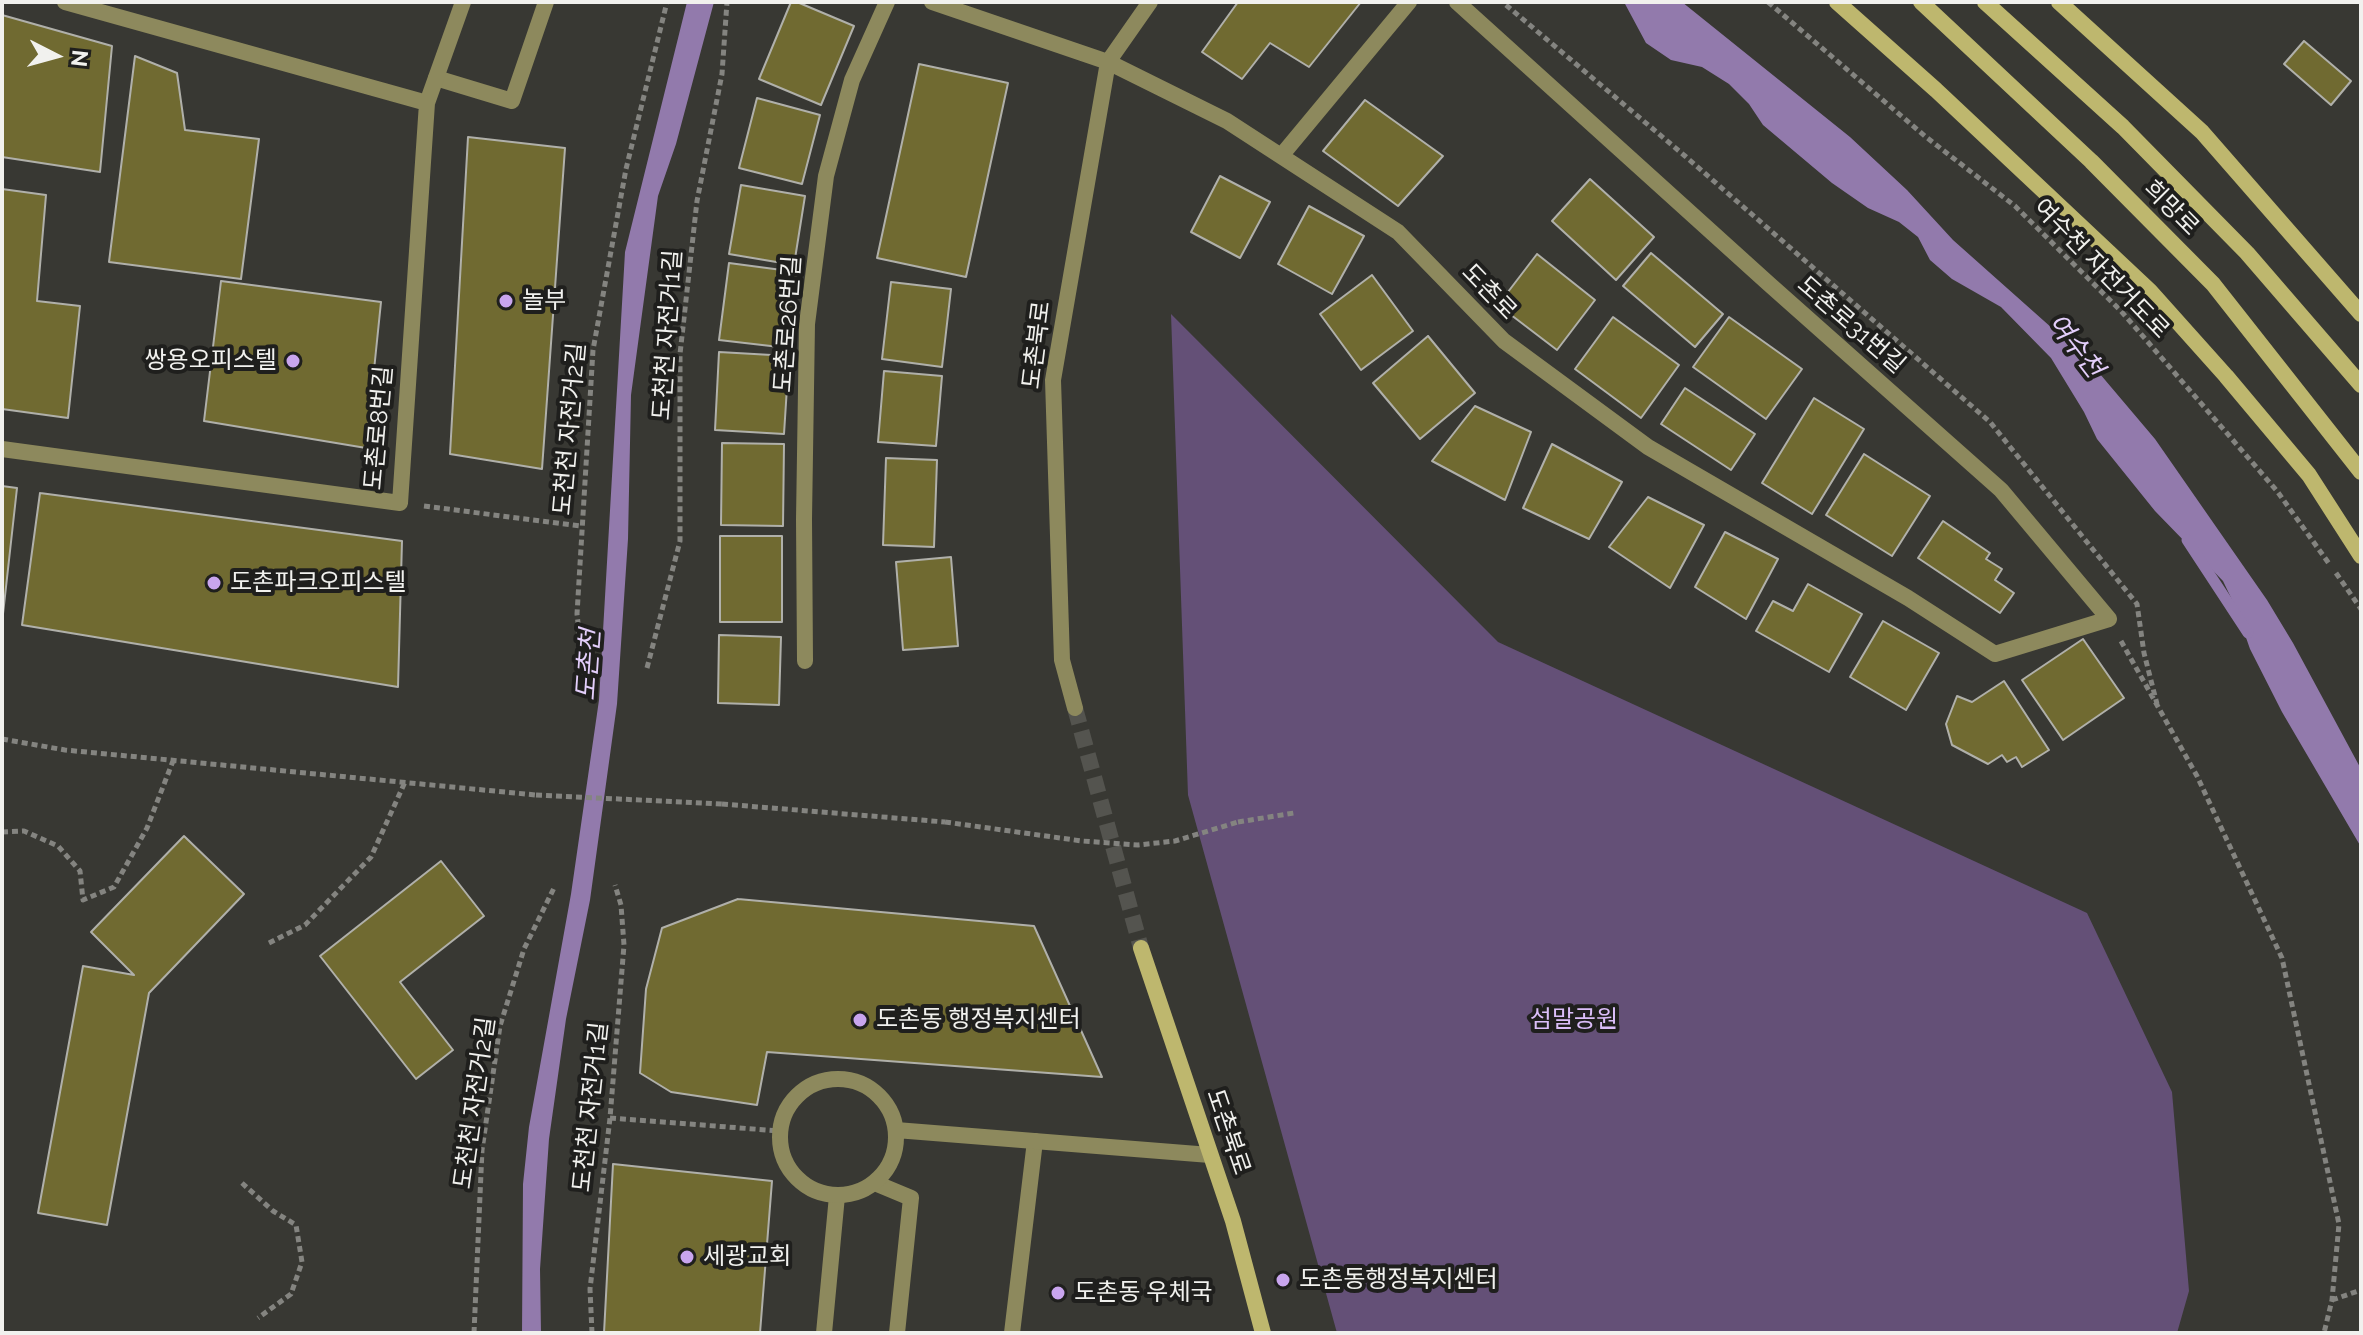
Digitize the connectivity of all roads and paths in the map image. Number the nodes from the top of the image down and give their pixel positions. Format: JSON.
{"nodes":[{"id":1,"x":65,"y":2,"type":"edge"},
{"id":2,"x":463,"y":2,"type":"edge"},
{"id":3,"x":546,"y":2,"type":"edge"},
{"id":4,"x":667,"y":2,"type":"edge"},
{"id":5,"x":727,"y":2,"type":"edge"},
{"id":6,"x":887,"y":2,"type":"edge"},
{"id":7,"x":932,"y":2,"type":"edge"},
{"id":8,"x":1150,"y":2,"type":"edge"},
{"id":9,"x":1409,"y":2,"type":"edge"},
{"id":10,"x":1457,"y":2,"type":"edge"},
{"id":11,"x":1768,"y":2,"type":"edge"},
{"id":12,"x":1837,"y":2,"type":"edge"},
{"id":13,"x":1921,"y":2,"type":"edge"},
{"id":14,"x":1985,"y":2,"type":"edge"},
{"id":15,"x":2059,"y":2,"type":"edge"},
{"id":16,"x":1108,"y":62,"type":"junction"},
{"id":17,"x":436,"y":78,"type":"junction"},
{"id":18,"x":427,"y":103,"type":"junction"},
{"id":19,"x":1281,"y":156,"type":"junction"},
{"id":20,"x":2361,"y":314,"type":"edge"},
{"id":21,"x":2361,"y":385,"type":"edge"},
{"id":22,"x":2,"y":449,"type":"edge"},
{"id":23,"x":2361,"y":472,"type":"edge"},
{"id":24,"x":400,"y":503,"type":"junction"},
{"id":25,"x":580,"y":526,"type":"junction"},
{"id":26,"x":2361,"y":556,"type":"edge"},
{"id":27,"x":2361,"y":609,"type":"edge"},
{"id":28,"x":2109,"y":619,"type":"junction"},
{"id":29,"x":805,"y":661,"type":"dead end"},
{"id":30,"x":647,"y":668,"type":"dead end"},
{"id":31,"x":584,"y":675,"type":"dead end"},
{"id":32,"x":1075,"y":708,"type":"tunnel mouth"},
{"id":33,"x":2,"y":739,"type":"edge"},
{"id":34,"x":173,"y":761,"type":"junction"},
{"id":35,"x":405,"y":782,"type":"junction"},
{"id":36,"x":1294,"y":813,"type":"dead end"},
{"id":37,"x":2,"y":832,"type":"edge"},
{"id":38,"x":615,"y":885,"type":"dead end"},
{"id":39,"x":554,"y":888,"type":"dead end"},
{"id":40,"x":269,"y":943,"type":"dead end"},
{"id":41,"x":1141,"y":948,"type":"tunnel mouth"},
{"id":42,"x":610,"y":1118,"type":"junction"},
{"id":43,"x":896,"y":1130,"type":"junction"},
{"id":44,"x":780,"y":1131,"type":"junction"},
{"id":45,"x":1035,"y":1141,"type":"junction"},
{"id":46,"x":1210,"y":1155,"type":"junction"},
{"id":47,"x":242,"y":1183,"type":"dead end"},
{"id":48,"x":875,"y":1183,"type":"junction"},
{"id":49,"x":837,"y":1196,"type":"junction"},
{"id":50,"x":2361,"y":1290,"type":"edge"},
{"id":51,"x":2332,"y":1300,"type":"junction"},
{"id":52,"x":258,"y":1318,"type":"dead end"},
{"id":53,"x":474,"y":1333,"type":"edge"},
{"id":54,"x":592,"y":1333,"type":"edge"},
{"id":55,"x":824,"y":1333,"type":"edge"},
{"id":56,"x":897,"y":1333,"type":"edge"},
{"id":57,"x":1012,"y":1333,"type":"edge"},
{"id":58,"x":1263,"y":1333,"type":"edge"},
{"id":59,"x":2324,"y":1333,"type":"edge"}],
"edges":[{"from":1,"to":18,"type":"street"},
{"from":2,"to":17,"type":"street","name":"도촌로8번길"},
{"from":3,"to":17,"type":"street"},
{"from":4,"to":25,"type":"path","name":"도천천 자전거2길"},
{"from":5,"to":30,"type":"path","name":"도천천 자전거1길"},
{"from":6,"to":29,"type":"street","name":"도촌로26번길"},
{"from":7,"to":16,"type":"street","name":"도촌로"},
{"from":8,"to":16,"type":"street","name":"도촌북로"},
{"from":9,"to":19,"type":"street"},
{"from":10,"to":28,"type":"street","name":"도촌로31번길"},
{"from":11,"to":27,"type":"path","name":"여수천 자전거도로"},
{"from":12,"to":26,"type":"main road"},
{"from":13,"to":23,"type":"main road","name":"희망로"},
{"from":14,"to":21,"type":"main road","name":"희망로"},
{"from":15,"to":20,"type":"main road"},
{"from":16,"to":19,"type":"street","name":"도촌로"},
{"from":16,"to":32,"type":"street","name":"도촌북로"},
{"from":17,"to":18,"type":"street","name":"도촌로8번길"},
{"from":18,"to":24,"type":"street","name":"도촌로8번길"},
{"from":19,"to":28,"type":"street","name":"도촌로"},
{"from":22,"to":24,"type":"street","name":"도촌로8번길"},
{"from":24,"to":25,"type":"path"},
{"from":25,"to":31,"type":"path","name":"도천천 자전거2길"},
{"from":28,"to":51,"type":"path"},
{"from":33,"to":34,"type":"path"},
{"from":34,"to":35,"type":"path"},
{"from":34,"to":37,"type":"path"},
{"from":35,"to":36,"type":"path","bridge":true},
{"from":35,"to":40,"type":"path"},
{"from":38,"to":42,"type":"path","name":"도천천 자전거1길"},
{"from":39,"to":53,"type":"path","name":"도천천 자전거2길"},
{"from":41,"to":46,"type":"main road","name":"도촌북로"},
{"from":42,"to":44,"type":"path"},
{"from":42,"to":54,"type":"path","name":"도천천 자전거1길"},
{"from":43,"to":44,"type":"street"},
{"from":43,"to":45,"type":"street"},
{"from":43,"to":48,"type":"street"},
{"from":44,"to":49,"type":"street"},
{"from":45,"to":46,"type":"street"},
{"from":45,"to":57,"type":"street"},
{"from":46,"to":58,"type":"main road","name":"도촌북로"},
{"from":47,"to":52,"type":"path"},
{"from":48,"to":49,"type":"street"},
{"from":48,"to":56,"type":"street"},
{"from":49,"to":55,"type":"street"},
{"from":50,"to":51,"type":"path"},
{"from":51,"to":59,"type":"path"}]}
